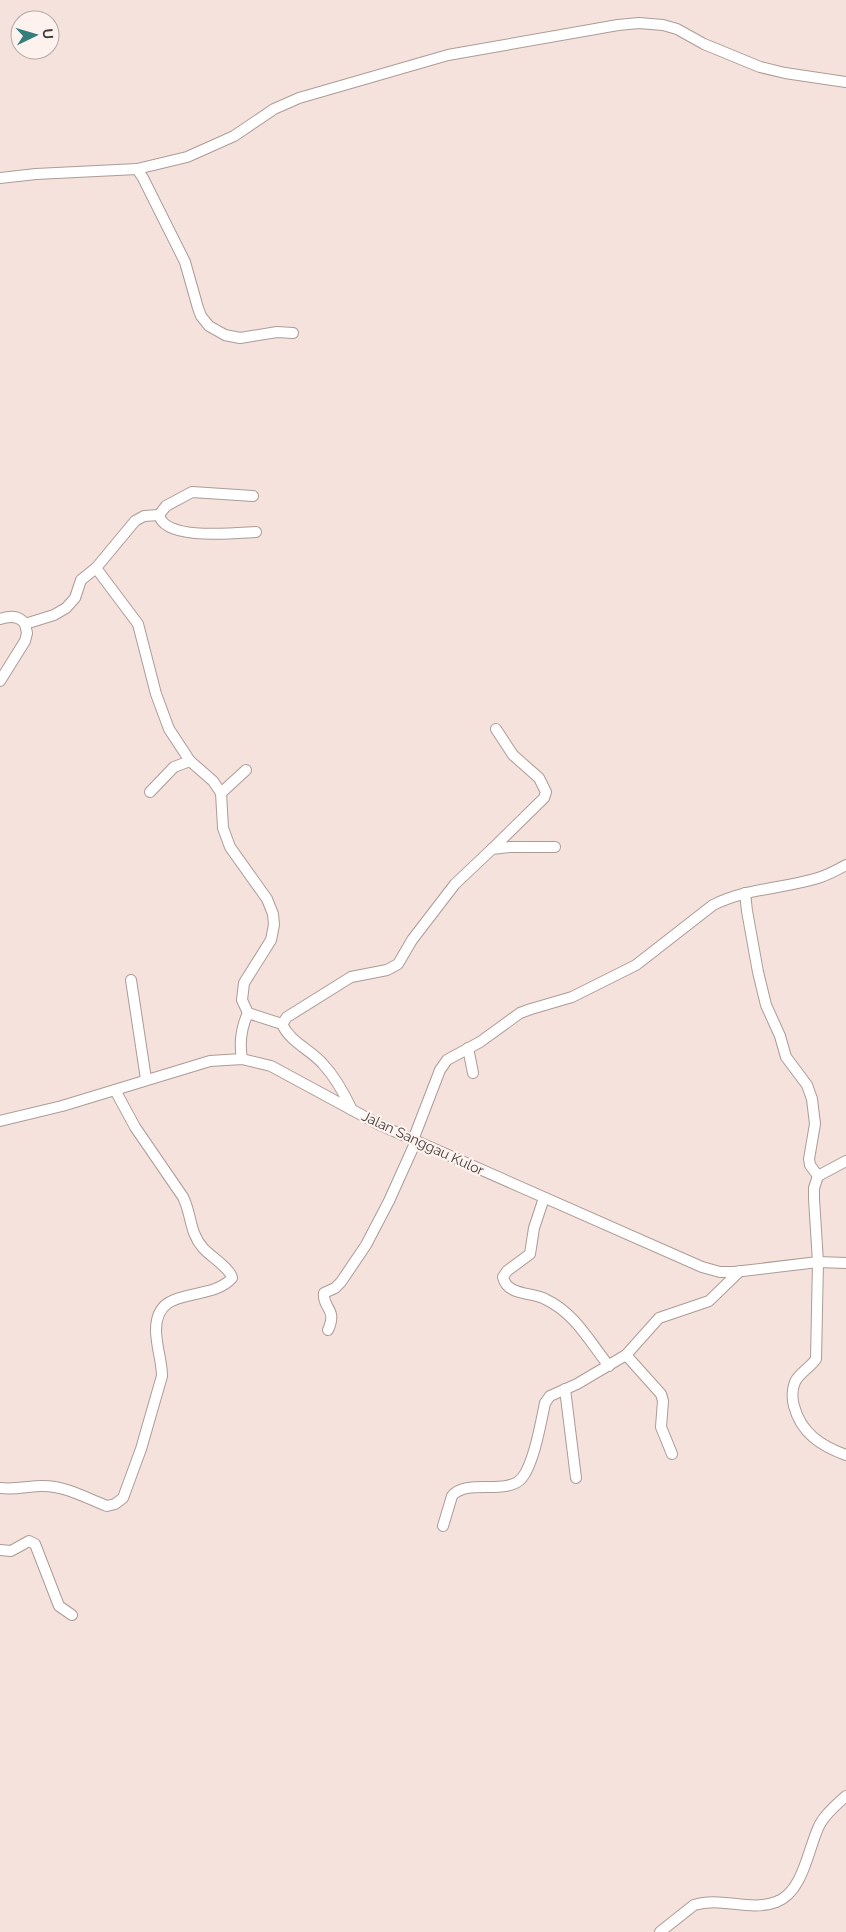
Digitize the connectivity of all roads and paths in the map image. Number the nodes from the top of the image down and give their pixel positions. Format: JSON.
{"nodes":[{"id":1,"x":846,"y":82,"type":"edge"},
{"id":2,"x":137,"y":169,"type":"junction"},
{"id":3,"x":0,"y":178,"type":"edge"},
{"id":4,"x":292,"y":333,"type":"dead end"},
{"id":5,"x":254,"y":496,"type":"dead end"},
{"id":6,"x":159,"y":515,"type":"junction"},
{"id":7,"x":256,"y":532,"type":"dead end"},
{"id":8,"x":96,"y":568,"type":"junction"},
{"id":9,"x":0,"y":618,"type":"edge"},
{"id":10,"x":25,"y":624,"type":"junction"},
{"id":11,"x":0,"y":681,"type":"edge"},
{"id":12,"x":496,"y":729,"type":"dead end"},
{"id":13,"x":190,"y":762,"type":"junction"},
{"id":14,"x":246,"y":770,"type":"dead end"},
{"id":15,"x":150,"y":792,"type":"dead end"},
{"id":16,"x":221,"y":793,"type":"junction"},
{"id":17,"x":555,"y":847,"type":"dead end"},
{"id":18,"x":492,"y":849,"type":"junction"},
{"id":19,"x":846,"y":865,"type":"edge"},
{"id":20,"x":745,"y":892,"type":"junction"},
{"id":21,"x":131,"y":980,"type":"dead end"},
{"id":22,"x":248,"y":1013,"type":"junction"},
{"id":23,"x":282,"y":1024,"type":"junction"},
{"id":24,"x":468,"y":1048,"type":"junction"},
{"id":25,"x":242,"y":1059,"type":"junction"},
{"id":26,"x":473,"y":1072,"type":"dead end"},
{"id":27,"x":146,"y":1080,"type":"junction"},
{"id":28,"x":115,"y":1090,"type":"junction"},
{"id":29,"x":352,"y":1110,"type":"junction"},
{"id":30,"x":0,"y":1121,"type":"edge"},
{"id":31,"x":415,"y":1141,"type":"junction"},
{"id":32,"x":846,"y":1162,"type":"edge"},
{"id":33,"x":818,"y":1176,"type":"junction"},
{"id":34,"x":544,"y":1198,"type":"junction"},
{"id":35,"x":818,"y":1262,"type":"junction"},
{"id":36,"x":846,"y":1263,"type":"edge"},
{"id":37,"x":740,"y":1271,"type":"junction"},
{"id":38,"x":328,"y":1330,"type":"dead end"},
{"id":39,"x":626,"y":1355,"type":"junction"},
{"id":40,"x":609,"y":1366,"type":"junction"},
{"id":41,"x":565,"y":1389,"type":"junction"},
{"id":42,"x":672,"y":1454,"type":"dead end"},
{"id":43,"x":846,"y":1455,"type":"edge"},
{"id":44,"x":576,"y":1478,"type":"dead end"},
{"id":45,"x":0,"y":1488,"type":"edge"},
{"id":46,"x":443,"y":1526,"type":"dead end"},
{"id":47,"x":0,"y":1550,"type":"edge"},
{"id":48,"x":72,"y":1615,"type":"dead end"},
{"id":49,"x":846,"y":1796,"type":"edge"},
{"id":50,"x":660,"y":1932,"type":"edge"}],
"edges":[{"from":1,"to":2,"type":"street"},
{"from":2,"to":3,"type":"street"},
{"from":2,"to":4,"type":"street"},
{"from":5,"to":6,"type":"street"},
{"from":6,"to":7,"type":"street"},
{"from":6,"to":8,"type":"street"},
{"from":8,"to":10,"type":"street"},
{"from":8,"to":13,"type":"street"},
{"from":9,"to":10,"type":"street"},
{"from":10,"to":11,"type":"street"},
{"from":12,"to":18,"type":"street"},
{"from":13,"to":15,"type":"street"},
{"from":13,"to":16,"type":"street"},
{"from":14,"to":16,"type":"street"},
{"from":16,"to":22,"type":"street"},
{"from":17,"to":18,"type":"street"},
{"from":18,"to":23,"type":"street"},
{"from":19,"to":20,"type":"street"},
{"from":20,"to":24,"type":"street"},
{"from":20,"to":33,"type":"street"},
{"from":21,"to":27,"type":"street"},
{"from":22,"to":23,"type":"street"},
{"from":22,"to":25,"type":"street"},
{"from":23,"to":29,"type":"street"},
{"from":24,"to":26,"type":"street"},
{"from":24,"to":31,"type":"street"},
{"from":25,"to":27,"type":"street","name":"Jalan Sanggau Kulor"},
{"from":25,"to":29,"type":"street","name":"Jalan Sanggau Kulor"},
{"from":27,"to":28,"type":"street","name":"Jalan Sanggau Kulor"},
{"from":28,"to":30,"type":"street","name":"Jalan Sanggau Kulor"},
{"from":28,"to":45,"type":"street"},
{"from":29,"to":31,"type":"street","name":"Jalan Sanggau Kulor"},
{"from":31,"to":34,"type":"street","name":"Jalan Sanggau Kulor"},
{"from":31,"to":38,"type":"street"},
{"from":32,"to":33,"type":"street"},
{"from":33,"to":35,"type":"street"},
{"from":34,"to":37,"type":"street","name":"Jalan Sanggau Kulor"},
{"from":34,"to":40,"type":"street"},
{"from":35,"to":36,"type":"street","name":"Jalan Sanggau Kulor"},
{"from":35,"to":37,"type":"street","name":"Jalan Sanggau Kulor"},
{"from":35,"to":43,"type":"street"},
{"from":37,"to":39,"type":"street"},
{"from":39,"to":40,"type":"street"},
{"from":39,"to":42,"type":"street"},
{"from":40,"to":41,"type":"street"},
{"from":41,"to":44,"type":"street"},
{"from":41,"to":46,"type":"street"},
{"from":47,"to":48,"type":"street"},
{"from":49,"to":50,"type":"street"}]}
